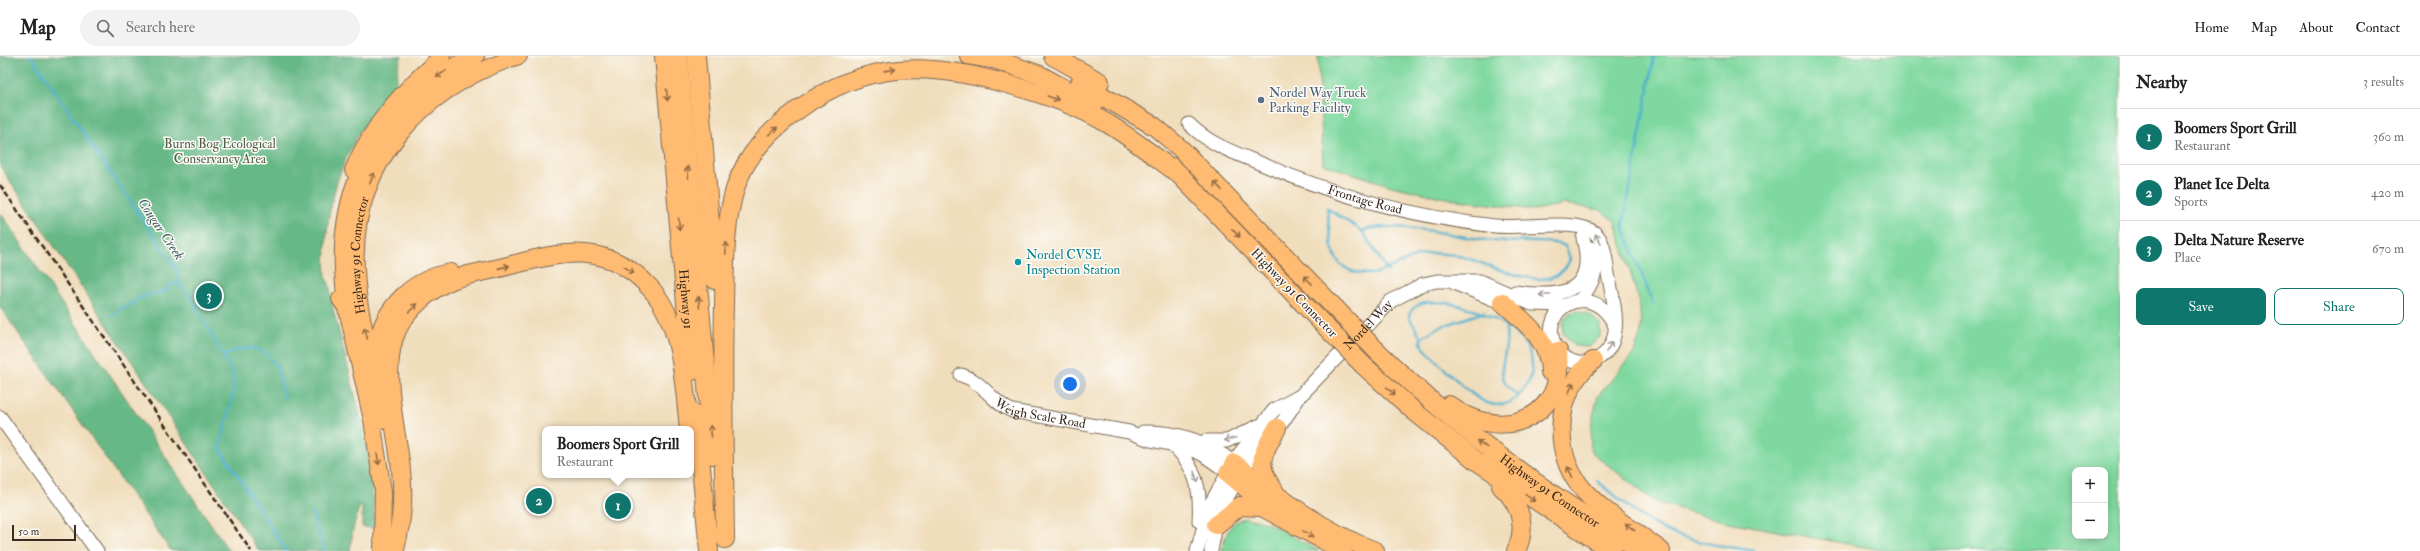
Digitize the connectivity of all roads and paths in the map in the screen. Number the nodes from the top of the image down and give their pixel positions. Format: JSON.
{"nodes":[{"id":1,"x":442,"y":56,"type":"edge"},
{"id":2,"x":475,"y":56,"type":"edge"},
{"id":3,"x":519,"y":56,"type":"edge"},
{"id":4,"x":664,"y":56,"type":"edge"},
{"id":5,"x":678,"y":56,"type":"edge"},
{"id":6,"x":696,"y":56,"type":"edge"},
{"id":7,"x":968,"y":56,"type":"edge"},
{"id":8,"x":1025,"y":56,"type":"edge"},
{"id":9,"x":1053,"y":56,"type":"edge"},
{"id":10,"x":988,"y":58,"type":"edge"},
{"id":11,"x":1190,"y":124,"type":"dead end"},
{"id":12,"x":1154,"y":126,"type":"junction"},
{"id":13,"x":1180,"y":175,"type":"junction"},
{"id":14,"x":1554,"y":226,"type":"junction"},
{"id":15,"x":1583,"y":238,"type":"junction"},
{"id":16,"x":483,"y":272,"type":"junction"},
{"id":17,"x":1504,"y":297,"type":"junction"},
{"id":18,"x":1579,"y":301,"type":"junction"},
{"id":19,"x":1564,"y":305,"type":"junction"},
{"id":20,"x":347,"y":309,"type":"junction"},
{"id":21,"x":1615,"y":326,"type":"junction"},
{"id":22,"x":1555,"y":346,"type":"junction"},
{"id":23,"x":1376,"y":350,"type":"junction"},
{"id":24,"x":1593,"y":361,"type":"junction"},
{"id":25,"x":722,"y":371,"type":"junction"},
{"id":26,"x":960,"y":375,"type":"dead end"},
{"id":27,"x":385,"y":412,"type":"junction"},
{"id":28,"x":1529,"y":416,"type":"junction"},
{"id":29,"x":0,"y":417,"type":"edge"},
{"id":30,"x":689,"y":426,"type":"edge"},
{"id":31,"x":1269,"y":426,"type":"junction"},
{"id":32,"x":1129,"y":432,"type":"junction"},
{"id":33,"x":1195,"y":440,"type":"junction"},
{"id":34,"x":1173,"y":445,"type":"junction"},
{"id":35,"x":694,"y":459,"type":"edge"},
{"id":36,"x":1475,"y":460,"type":"junction"},
{"id":37,"x":1235,"y":471,"type":"junction"},
{"id":38,"x":1279,"y":506,"type":"junction"},
{"id":39,"x":706,"y":520,"type":"junction"},
{"id":40,"x":1216,"y":525,"type":"junction"},
{"id":41,"x":717,"y":546,"type":"edge"},
{"id":42,"x":1197,"y":546,"type":"edge"},
{"id":43,"x":391,"y":550,"type":"edge"},
{"id":44,"x":97,"y":551,"type":"edge"},
{"id":45,"x":1211,"y":551,"type":"edge"},
{"id":46,"x":1343,"y":551,"type":"edge"},
{"id":47,"x":1375,"y":551,"type":"edge"},
{"id":48,"x":1516,"y":551,"type":"edge"},
{"id":49,"x":1612,"y":551,"type":"edge"},
{"id":50,"x":1642,"y":551,"type":"edge"},
{"id":51,"x":1661,"y":551,"type":"edge"}],
"edges":[{"from":1,"to":20,"type":"main road","name":"Highway 91 Connector"},
{"from":2,"to":20,"type":"highway","one_way":true},
{"from":27,"to":3,"type":"main road","name":"Highway 91 Connector","one_way":true},
{"from":4,"to":39,"type":"highway","name":"Highway 91","one_way":true},
{"from":41,"to":5,"type":"highway","name":"Highway 91","one_way":true},
{"from":6,"to":25,"type":"highway"},
{"from":7,"to":10,"type":"main road","name":"Highway 91 Connector"},
{"from":8,"to":12,"type":"highway","name":"Highway 91 Connector"},
{"from":9,"to":12,"type":"highway"},
{"from":10,"to":13,"type":"highway","name":"Highway 91 Connector"},
{"from":11,"to":14,"type":"street","name":"Frontage Road"},
{"from":23,"to":12,"type":"highway","name":"Highway 91 Connector","one_way":true,"bridge":true},
{"from":25,"to":13,"type":"highway","one_way":true},
{"from":13,"to":36,"type":"highway","name":"Highway 91 Connector","one_way":true,"bridge":true},
{"from":14,"to":15,"type":"street","name":"Frontage Road"},
{"from":21,"to":14,"type":"street","name":"Frontage Road","one_way":true},
{"from":15,"to":17,"type":"street","one_way":true},
{"from":15,"to":18,"type":"street"},
{"from":16,"to":27,"type":"highway"},
{"from":16,"to":30,"type":"highway","one_way":true},
{"from":43,"to":16,"type":"highway","one_way":true},
{"from":17,"to":19,"type":"street","name":"Nordel Way"},
{"from":17,"to":22,"type":"street","name":"Nordel Way"},
{"from":17,"to":28,"type":"highway"},
{"from":17,"to":31,"type":"street","name":"Nordel Way"},
{"from":18,"to":19,"type":"street"},
{"from":18,"to":21,"type":"street"},
{"from":19,"to":22,"type":"street"},
{"from":20,"to":43,"type":"main road","name":"Highway 91 Connector","one_way":true},
{"from":24,"to":21,"type":"street","one_way":true},
{"from":22,"to":24,"type":"street"},
{"from":22,"to":28,"type":"highway"},
{"from":23,"to":28,"type":"highway"},
{"from":50,"to":23,"type":"highway","name":"Highway 91 Connector","one_way":true},
{"from":51,"to":24,"type":"highway","one_way":true},
{"from":25,"to":41,"type":"highway"},
{"from":26,"to":32,"type":"street","name":"Weigh Scale Road"},
{"from":27,"to":43,"type":"main road","name":"Highway 91 Connector"},
{"from":29,"to":44,"type":"street"},
{"from":31,"to":33,"type":"street","one_way":true},
{"from":31,"to":37,"type":"street","name":"Nordel Way"},
{"from":31,"to":38,"type":"highway"},
{"from":32,"to":33,"type":"street","name":"Weigh Scale Road"},
{"from":32,"to":34,"type":"street","name":"Weigh Scale Road"},
{"from":33,"to":37,"type":"street","name":"Weigh Scale Road"},
{"from":34,"to":37,"type":"street","name":"Weigh Scale Road"},
{"from":34,"to":42,"type":"street","one_way":true},
{"from":35,"to":39,"type":"highway"},
{"from":36,"to":48,"type":"highway"},
{"from":36,"to":49,"type":"highway","name":"Highway 91 Connector","one_way":true},
{"from":37,"to":38,"type":"highway"},
{"from":37,"to":40,"type":"street","name":"Nordel Way"},
{"from":37,"to":42,"type":"street","name":"Nordel Way"},
{"from":38,"to":40,"type":"highway"},
{"from":38,"to":46,"type":"highway","one_way":true},
{"from":38,"to":47,"type":"highway"},
{"from":39,"to":41,"type":"highway","name":"Highway 91"},
{"from":40,"to":45,"type":"street","name":"Nordel Way"}]}
